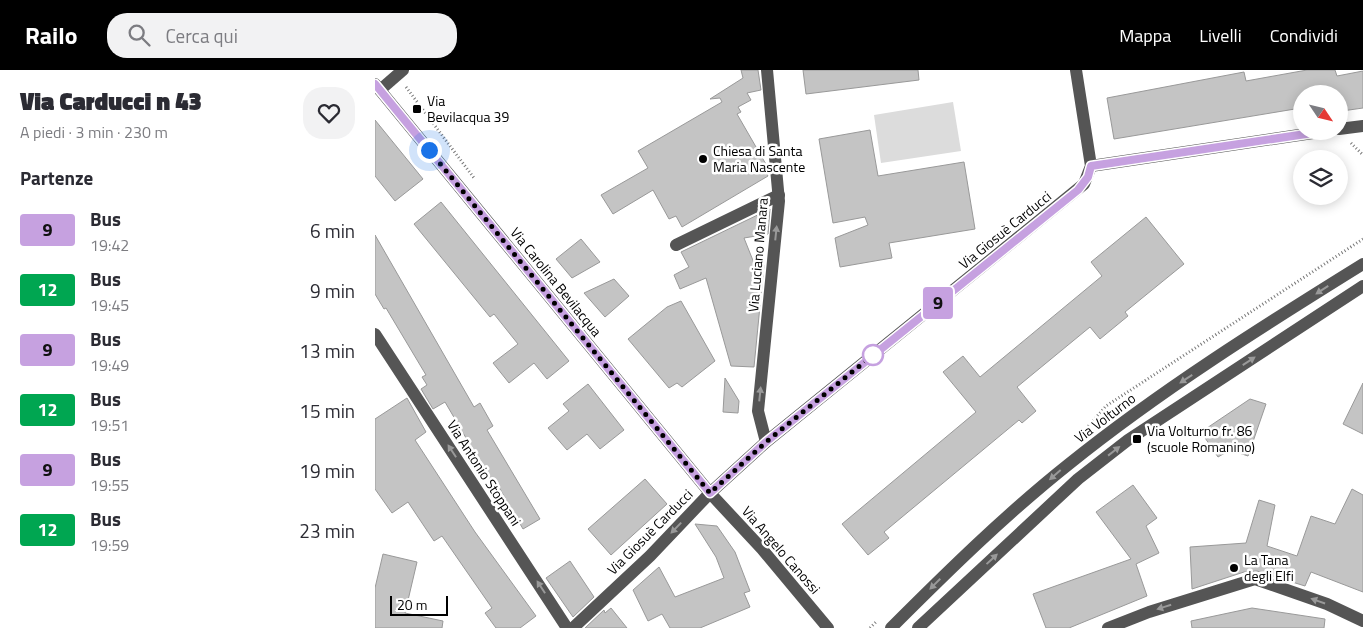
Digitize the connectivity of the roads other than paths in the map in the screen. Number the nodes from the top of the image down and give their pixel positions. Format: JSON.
{"nodes":[{"id":1,"x":403,"y":70,"type":"edge"},
{"id":2,"x":767,"y":70,"type":"edge"},
{"id":3,"x":1076,"y":70,"type":"edge"},
{"id":4,"x":377,"y":87,"type":"edge"},
{"id":5,"x":1361,"y":127,"type":"edge"},
{"id":6,"x":1348,"y":128,"type":"edge"},
{"id":7,"x":1293,"y":136,"type":"edge"},
{"id":8,"x":1091,"y":166,"type":"junction"},
{"id":9,"x":779,"y":195,"type":"junction"},
{"id":10,"x":676,"y":245,"type":"dead end"},
{"id":11,"x":1363,"y":264,"type":"edge"},
{"id":12,"x":1363,"y":286,"type":"edge"},
{"id":13,"x":375,"y":334,"type":"edge"},
{"id":14,"x":766,"y":442,"type":"junction"},
{"id":15,"x":710,"y":493,"type":"junction"},
{"id":16,"x":1358,"y":622,"type":"edge"},
{"id":17,"x":567,"y":628,"type":"edge"},
{"id":18,"x":573,"y":628,"type":"edge"},
{"id":19,"x":828,"y":628,"type":"edge"},
{"id":20,"x":891,"y":628,"type":"edge"},
{"id":21,"x":919,"y":628,"type":"edge"},
{"id":22,"x":1108,"y":628,"type":"edge"}],
"edges":[{"from":1,"to":4,"type":"street","name":"Via Carolina Bevilacqua"},
{"from":2,"to":9,"type":"street","name":"Via Luciano Manara"},
{"from":3,"to":8,"type":"street"},
{"from":4,"to":15,"type":"street","name":"Via Carolina Bevilacqua"},
{"from":5,"to":6,"type":"street"},
{"from":7,"to":8,"type":"street"},
{"from":8,"to":14,"type":"street","name":"Via Giosuè Carducci"},
{"from":9,"to":10,"type":"street"},
{"from":14,"to":9,"type":"street","name":"Via Luciano Manara","one_way":true},
{"from":11,"to":20,"type":"street","name":"Via Volturno","one_way":true},
{"from":21,"to":12,"type":"street","one_way":true},
{"from":17,"to":13,"type":"street","name":"Via Antonio Stoppani","one_way":true},
{"from":14,"to":15,"type":"street","name":"Via Giosuè Carducci"},
{"from":15,"to":18,"type":"street","name":"Via Giosuè Carducci","one_way":true},
{"from":15,"to":19,"type":"street","name":"Via Angelo Canossi"},
{"from":16,"to":22,"type":"street","one_way":true}]}
